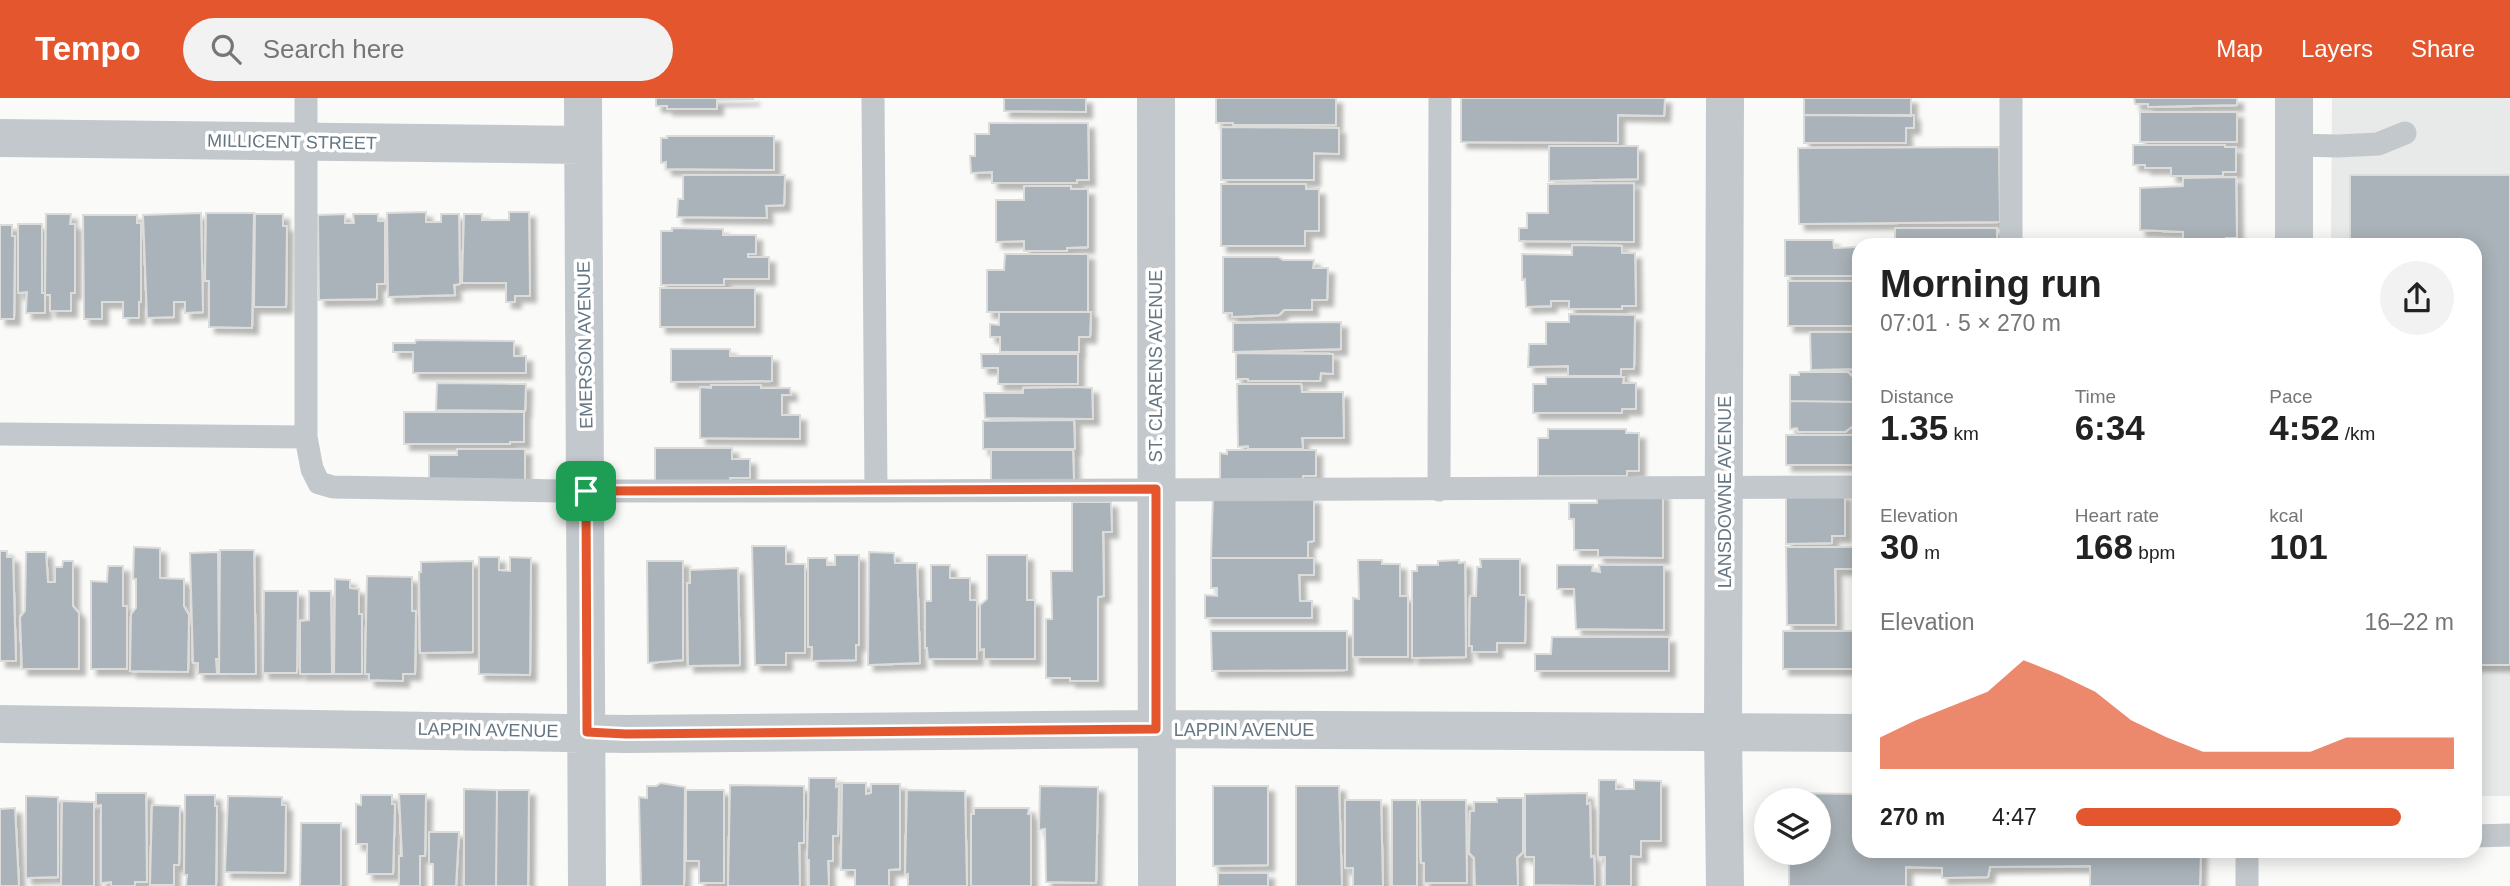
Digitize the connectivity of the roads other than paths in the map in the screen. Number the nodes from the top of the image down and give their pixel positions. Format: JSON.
{"nodes":[{"id":1,"x":306,"y":98,"type":"edge"},
{"id":2,"x":583,"y":98,"type":"edge"},
{"id":3,"x":873,"y":98,"type":"edge"},
{"id":4,"x":1156,"y":98,"type":"edge"},
{"id":5,"x":1440,"y":98,"type":"edge"},
{"id":6,"x":1726,"y":98,"type":"edge"},
{"id":7,"x":2011,"y":98,"type":"edge"},
{"id":8,"x":2294,"y":98,"type":"edge"},
{"id":9,"x":2404,"y":133,"type":"dead end"},
{"id":10,"x":0,"y":138,"type":"edge"},
{"id":11,"x":306,"y":142,"type":"junction"},
{"id":12,"x":583,"y":145,"type":"junction"},
{"id":13,"x":2294,"y":145,"type":"junction"},
{"id":14,"x":2011,"y":238,"type":"edge"},
{"id":15,"x":2294,"y":238,"type":"edge"},
{"id":16,"x":0,"y":433,"type":"edge"},
{"id":17,"x":306,"y":437,"type":"junction"},
{"id":18,"x":1725,"y":487,"type":"junction"},
{"id":19,"x":1852,"y":487,"type":"edge"},
{"id":20,"x":1156,"y":489,"type":"junction"},
{"id":21,"x":586,"y":491,"type":"junction"},
{"id":22,"x":876,"y":491,"type":"junction"},
{"id":23,"x":1439,"y":491,"type":"junction"},
{"id":24,"x":0,"y":724,"type":"edge"},
{"id":25,"x":1156,"y":729,"type":"junction"},
{"id":26,"x":587,"y":732,"type":"junction"},
{"id":27,"x":1723,"y":732,"type":"junction"},
{"id":28,"x":1852,"y":733,"type":"edge"},
{"id":29,"x":2510,"y":835,"type":"edge"},
{"id":30,"x":2482,"y":836,"type":"edge"},
{"id":31,"x":2247,"y":858,"type":"edge"},
{"id":32,"x":587,"y":886,"type":"edge"},
{"id":33,"x":1157,"y":886,"type":"edge"},
{"id":34,"x":1725,"y":886,"type":"edge"},
{"id":35,"x":2247,"y":886,"type":"edge"}],
"edges":[{"from":1,"to":11,"type":"lane"},
{"from":2,"to":12,"type":"street","name":"EMERSON AVENUE"},
{"from":3,"to":22,"type":"lane"},
{"from":4,"to":20,"type":"street","name":"ST. CLARENS AVENUE"},
{"from":5,"to":23,"type":"lane"},
{"from":6,"to":18,"type":"street","name":"LANSDOWNE AVENUE"},
{"from":7,"to":14,"type":"lane"},
{"from":8,"to":13,"type":"street"},
{"from":9,"to":13,"type":"lane"},
{"from":10,"to":11,"type":"street","name":"MILLICENT STREET"},
{"from":11,"to":12,"type":"street","name":"MILLICENT STREET"},
{"from":11,"to":17,"type":"lane"},
{"from":12,"to":21,"type":"street","name":"EMERSON AVENUE"},
{"from":13,"to":15,"type":"street"},
{"from":16,"to":17,"type":"lane"},
{"from":17,"to":21,"type":"lane"},
{"from":18,"to":19,"type":"lane"},
{"from":18,"to":23,"type":"lane"},
{"from":18,"to":27,"type":"street","name":"LANSDOWNE AVENUE"},
{"from":20,"to":22,"type":"lane"},
{"from":20,"to":23,"type":"lane"},
{"from":20,"to":25,"type":"street","name":"ST. CLARENS AVENUE"},
{"from":21,"to":22,"type":"lane"},
{"from":21,"to":26,"type":"street","name":"EMERSON AVENUE"},
{"from":24,"to":26,"type":"street","name":"LAPPIN AVENUE"},
{"from":25,"to":26,"type":"street","name":"LAPPIN AVENUE"},
{"from":25,"to":27,"type":"street","name":"LAPPIN AVENUE"},
{"from":25,"to":33,"type":"street","name":"ST. CLARENS AVENUE"},
{"from":26,"to":32,"type":"street","name":"EMERSON AVENUE"},
{"from":27,"to":28,"type":"street","name":"LAPPIN AVENUE"},
{"from":27,"to":34,"type":"street","name":"LANSDOWNE AVENUE"},
{"from":29,"to":30,"type":"lane"},
{"from":31,"to":35,"type":"lane"}]}
